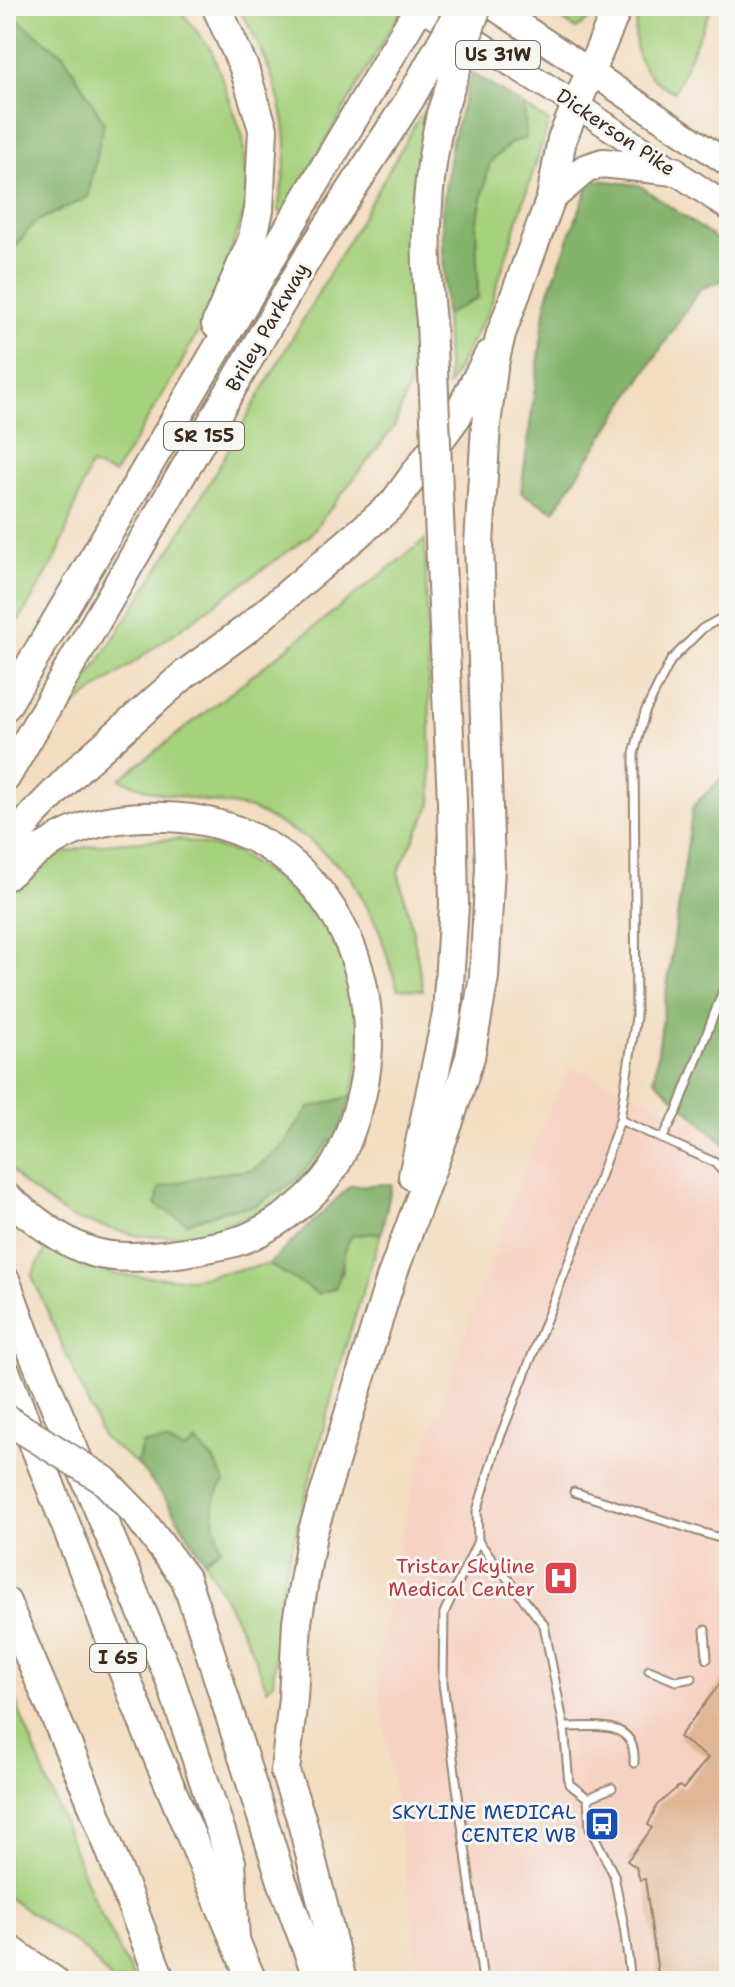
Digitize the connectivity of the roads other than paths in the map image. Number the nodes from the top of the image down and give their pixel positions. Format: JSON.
{"nodes":[{"id":1,"x":216,"y":6,"type":"edge"},
{"id":2,"x":420,"y":6,"type":"edge"},
{"id":3,"x":462,"y":6,"type":"edge"},
{"id":4,"x":477,"y":6,"type":"edge"},
{"id":5,"x":492,"y":6,"type":"edge"},
{"id":6,"x":618,"y":6,"type":"edge"},
{"id":7,"x":589,"y":71,"type":"junction"},
{"id":8,"x":575,"y":104,"type":"junction"},
{"id":9,"x":729,"y":164,"type":"edge"},
{"id":10,"x":674,"y":171,"type":"junction"},
{"id":11,"x":551,"y":198,"type":"junction"},
{"id":12,"x":729,"y":208,"type":"edge"},
{"id":13,"x":501,"y":334,"type":"junction"},
{"id":14,"x":164,"y":440,"type":"junction"},
{"id":15,"x":729,"y":614,"type":"edge"},
{"id":16,"x":6,"y":706,"type":"edge"},
{"id":17,"x":6,"y":777,"type":"edge"},
{"id":18,"x":6,"y":851,"type":"edge"},
{"id":19,"x":6,"y":876,"type":"edge"},
{"id":20,"x":729,"y":975,"type":"edge"},
{"id":21,"x":620,"y":1120,"type":"junction"},
{"id":22,"x":662,"y":1139,"type":"junction"},
{"id":23,"x":729,"y":1178,"type":"edge"},
{"id":24,"x":6,"y":1197,"type":"edge"},
{"id":25,"x":391,"y":1278,"type":"junction"},
{"id":26,"x":6,"y":1282,"type":"edge"},
{"id":27,"x":6,"y":1373,"type":"edge"},
{"id":28,"x":6,"y":1419,"type":"edge"},
{"id":29,"x":574,"y":1492,"type":"dead end"},
{"id":30,"x":478,"y":1541,"type":"junction"},
{"id":31,"x":729,"y":1541,"type":"edge"},
{"id":32,"x":6,"y":1602,"type":"edge"},
{"id":33,"x":705,"y":1630,"type":"dead end"},
{"id":34,"x":707,"y":1659,"type":"dead end"},
{"id":35,"x":649,"y":1670,"type":"dead end"},
{"id":36,"x":692,"y":1678,"type":"dead end"},
{"id":37,"x":564,"y":1727,"type":"junction"},
{"id":38,"x":634,"y":1763,"type":"dead end"},
{"id":39,"x":612,"y":1788,"type":"dead end"},
{"id":40,"x":588,"y":1798,"type":"junction"},
{"id":41,"x":235,"y":1940,"type":"junction"},
{"id":42,"x":6,"y":1947,"type":"edge"},
{"id":43,"x":54,"y":1981,"type":"edge"},
{"id":44,"x":161,"y":1981,"type":"edge"},
{"id":45,"x":252,"y":1981,"type":"edge"},
{"id":46,"x":319,"y":1981,"type":"edge"},
{"id":47,"x":342,"y":1981,"type":"edge"},
{"id":48,"x":483,"y":1981,"type":"edge"},
{"id":49,"x":631,"y":1981,"type":"edge"}],
"edges":[{"from":1,"to":14,"type":"highway"},
{"from":2,"to":8,"type":"main road","name":"Dickerson Pike","number":"US 31W"},
{"from":2,"to":14,"type":"highway","name":"Briley Parkway","number":"SR 155"},
{"from":3,"to":17,"type":"highway","name":"Briley Parkway","number":"SR 155","bridge":true},
{"from":4,"to":25,"type":"highway","bridge":true},
{"from":5,"to":7,"type":"main road","name":"Dickerson Pike","number":"US 31W"},
{"from":6,"to":7,"type":"highway"},
{"from":7,"to":8,"type":"highway"},
{"from":7,"to":9,"type":"main road","name":"Dickerson Pike","number":"US 31W"},
{"from":8,"to":10,"type":"main road","name":"Dickerson Pike","number":"US 31W"},
{"from":8,"to":11,"type":"highway"},
{"from":10,"to":11,"type":"highway"},
{"from":10,"to":12,"type":"main road","name":"Dickerson Pike","number":"US 31W"},
{"from":11,"to":13,"type":"highway"},
{"from":13,"to":18,"type":"highway"},
{"from":13,"to":25,"type":"highway"},
{"from":14,"to":16,"type":"highway","name":"Briley Parkway","number":"SR 155"},
{"from":15,"to":21,"type":"lane"},
{"from":19,"to":24,"type":"highway"},
{"from":20,"to":22,"type":"lane"},
{"from":21,"to":22,"type":"lane"},
{"from":21,"to":30,"type":"lane"},
{"from":22,"to":23,"type":"lane"},
{"from":25,"to":47,"type":"highway"},
{"from":26,"to":41,"type":"highway"},
{"from":27,"to":41,"type":"highway","number":"I 65"},
{"from":28,"to":46,"type":"highway","bridge":true},
{"from":29,"to":31,"type":"lane"},
{"from":30,"to":37,"type":"lane"},
{"from":30,"to":48,"type":"lane"},
{"from":32,"to":44,"type":"highway"},
{"from":33,"to":34,"type":"lane"},
{"from":35,"to":36,"type":"lane"},
{"from":37,"to":38,"type":"lane"},
{"from":37,"to":40,"type":"lane"},
{"from":39,"to":40,"type":"lane"},
{"from":40,"to":49,"type":"lane"},
{"from":41,"to":45,"type":"highway","number":"I 65"},
{"from":42,"to":43,"type":"highway"}]}
